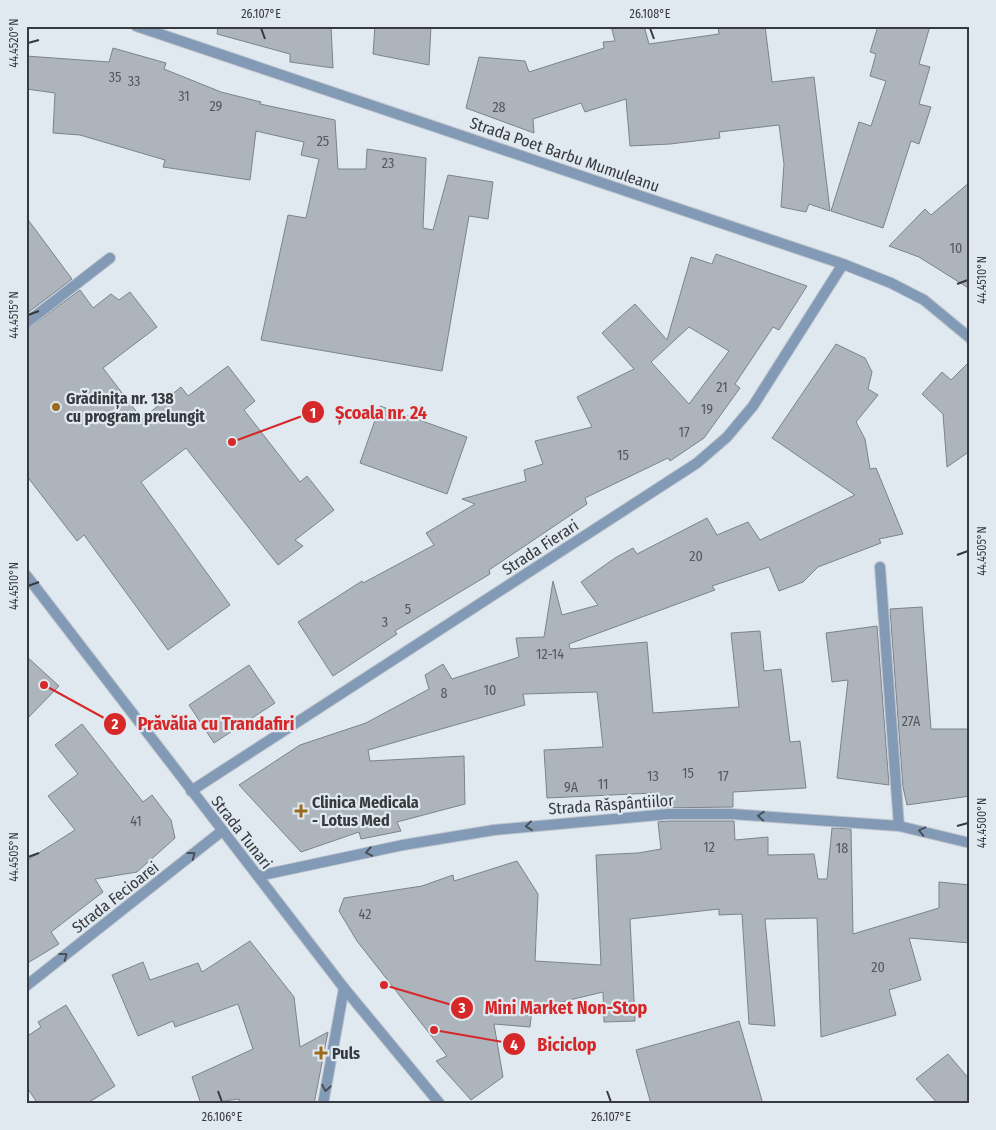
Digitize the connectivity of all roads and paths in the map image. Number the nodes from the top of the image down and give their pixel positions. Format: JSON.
{"nodes":[{"id":1,"x":136,"y":26,"type":"edge"},
{"id":2,"x":110,"y":258,"type":"dead end"},
{"id":3,"x":843,"y":264,"type":"junction"},
{"id":4,"x":26,"y":322,"type":"edge"},
{"id":5,"x":970,"y":338,"type":"edge"},
{"id":6,"x":880,"y":567,"type":"dead end"},
{"id":7,"x":26,"y":575,"type":"edge"},
{"id":8,"x":191,"y":791,"type":"junction"},
{"id":9,"x":899,"y":826,"type":"junction"},
{"id":10,"x":222,"y":831,"type":"junction"},
{"id":11,"x":970,"y":843,"type":"edge"},
{"id":12,"x":258,"y":876,"type":"junction"},
{"id":13,"x":26,"y":986,"type":"edge"},
{"id":14,"x":344,"y":988,"type":"junction"},
{"id":15,"x":323,"y":1104,"type":"edge"},
{"id":16,"x":440,"y":1104,"type":"edge"}],
"edges":[{"from":1,"to":3,"type":"street","name":"Strada Poet Barbu Mumuleanu"},
{"from":2,"to":4,"type":"street"},
{"from":3,"to":5,"type":"street","name":"Strada Poet Barbu Mumuleanu"},
{"from":3,"to":8,"type":"street","name":"Strada Fierari"},
{"from":6,"to":9,"type":"street"},
{"from":7,"to":8,"type":"street","name":"Strada Tunari"},
{"from":8,"to":10,"type":"street","name":"Strada Tunari"},
{"from":11,"to":9,"type":"street","name":"Strada Răspântiilor","one_way":true},
{"from":9,"to":12,"type":"street","name":"Strada Răspântiilor","one_way":true},
{"from":10,"to":12,"type":"street","name":"Strada Tunari"},
{"from":13,"to":10,"type":"street","name":"Strada Fecioarei","one_way":true},
{"from":12,"to":14,"type":"street","name":"Strada Tunari"},
{"from":14,"to":15,"type":"street","one_way":true},
{"from":14,"to":16,"type":"street","name":"Strada Tunari"}]}
